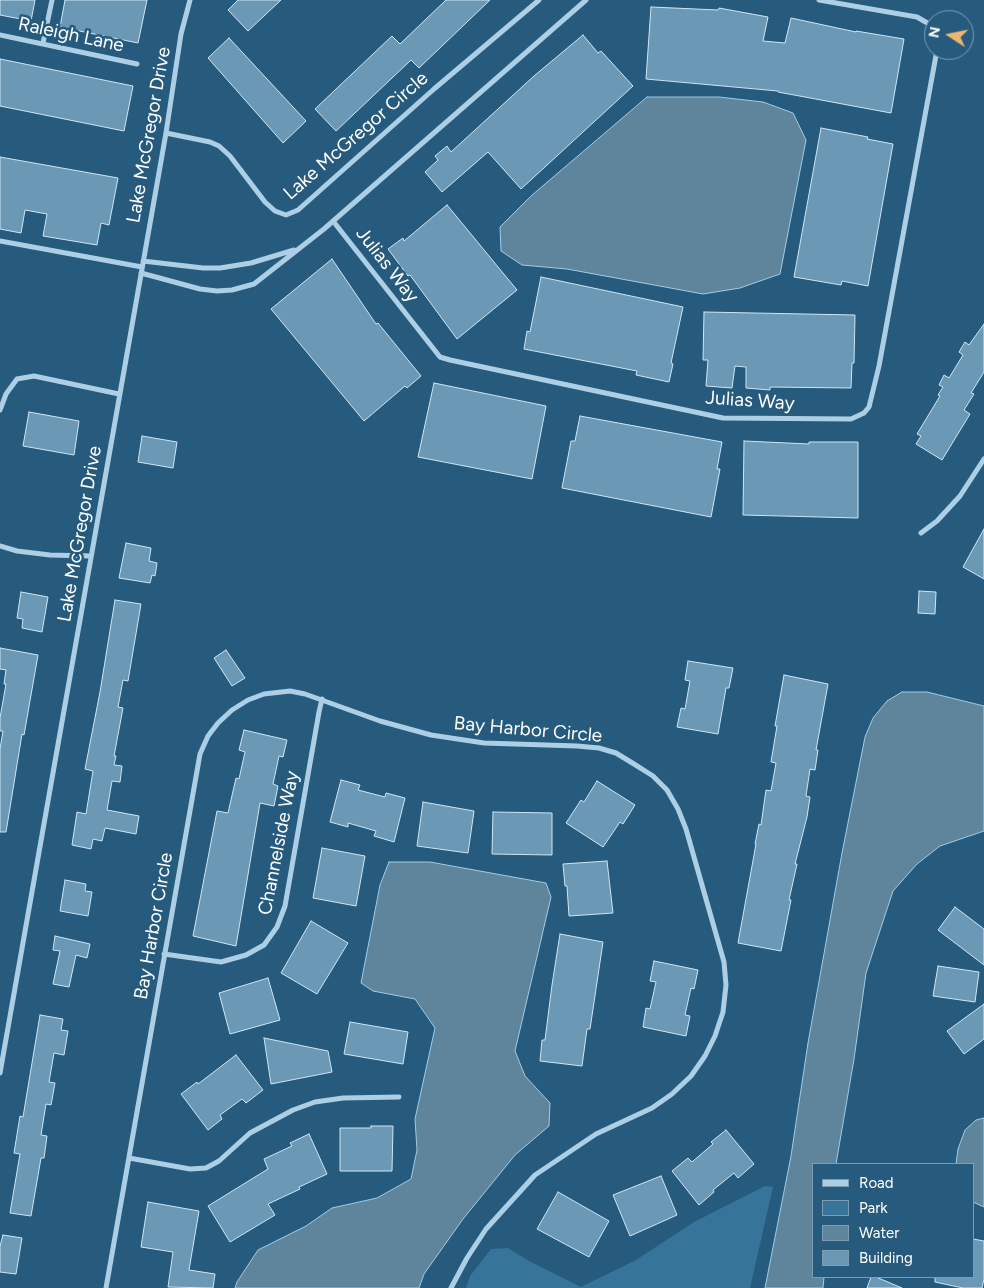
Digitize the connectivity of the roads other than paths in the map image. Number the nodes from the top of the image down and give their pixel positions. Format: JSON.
{"nodes":[{"id":1,"x":52,"y":0,"type":"edge"},
{"id":2,"x":190,"y":0,"type":"edge"},
{"id":3,"x":539,"y":0,"type":"edge"},
{"id":4,"x":586,"y":0,"type":"edge"},
{"id":5,"x":819,"y":0,"type":"edge"},
{"id":6,"x":924,"y":22,"type":"edge"},
{"id":7,"x":0,"y":35,"type":"edge"},
{"id":8,"x":43,"y":43,"type":"junction"},
{"id":9,"x":935,"y":60,"type":"edge"},
{"id":10,"x":136,"y":64,"type":"dead end"},
{"id":11,"x":166,"y":133,"type":"junction"},
{"id":12,"x":333,"y":221,"type":"junction"},
{"id":13,"x":0,"y":241,"type":"edge"},
{"id":14,"x":299,"y":248,"type":"junction"},
{"id":15,"x":142,"y":267,"type":"junction"},
{"id":16,"x":120,"y":394,"type":"junction"},
{"id":17,"x":0,"y":410,"type":"edge"},
{"id":18,"x":984,"y":459,"type":"edge"},
{"id":19,"x":921,"y":533,"type":"dead end"},
{"id":20,"x":0,"y":546,"type":"edge"},
{"id":21,"x":91,"y":556,"type":"junction"},
{"id":22,"x":322,"y":699,"type":"junction"},
{"id":23,"x":164,"y":954,"type":"junction"},
{"id":24,"x":0,"y":1073,"type":"edge"},
{"id":25,"x":399,"y":1098,"type":"dead end"},
{"id":26,"x":129,"y":1158,"type":"junction"},
{"id":27,"x":106,"y":1288,"type":"edge"},
{"id":28,"x":450,"y":1288,"type":"edge"}],
"edges":[{"from":1,"to":8,"type":"street"},
{"from":2,"to":11,"type":"street","name":"Lake McGregor Drive"},
{"from":3,"to":11,"type":"street","name":"Lake McGregor Circle"},
{"from":4,"to":12,"type":"street","name":"Julias Way"},
{"from":5,"to":6,"type":"street"},
{"from":7,"to":8,"type":"street","name":"Raleigh Lane"},
{"from":8,"to":10,"type":"street","name":"Raleigh Lane"},
{"from":9,"to":12,"type":"street","name":"Julias Way"},
{"from":11,"to":15,"type":"street","name":"Lake McGregor Drive"},
{"from":12,"to":14,"type":"street","name":"Julias Way"},
{"from":13,"to":15,"type":"street","name":"Julias Way"},
{"from":14,"to":15,"type":"street","name":"Julias Way"},
{"from":14,"to":15,"type":"street","name":"Julias Way"},
{"from":15,"to":16,"type":"street","name":"Lake McGregor Drive"},
{"from":16,"to":17,"type":"street"},
{"from":16,"to":21,"type":"street","name":"Lake McGregor Drive"},
{"from":18,"to":19,"type":"street"},
{"from":20,"to":21,"type":"street"},
{"from":21,"to":24,"type":"street","name":"Lake McGregor Drive"},
{"from":22,"to":23,"type":"street","name":"Bay Harbor Circle"},
{"from":22,"to":23,"type":"street","name":"Channelside Way"},
{"from":22,"to":28,"type":"street","name":"Bay Harbor Circle"},
{"from":23,"to":26,"type":"street","name":"Bay Harbor Circle"},
{"from":25,"to":26,"type":"street"},
{"from":26,"to":27,"type":"street","name":"Bay Harbor Circle"}]}
